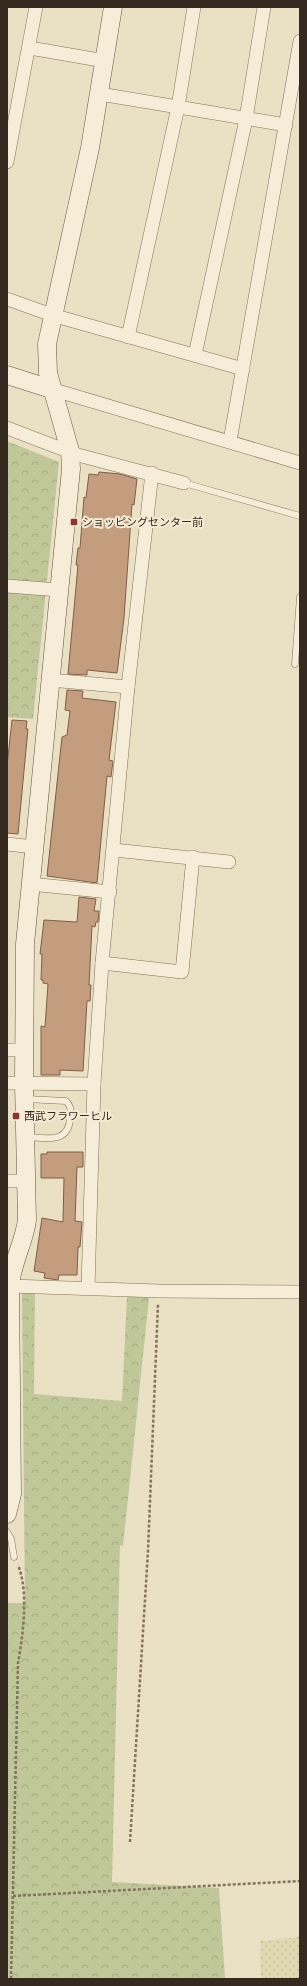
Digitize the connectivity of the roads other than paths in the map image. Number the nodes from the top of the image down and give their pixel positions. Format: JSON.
{"nodes":[{"id":1,"x":36,"y":7,"type":"edge"},
{"id":2,"x":113,"y":7,"type":"edge"},
{"id":3,"x":194,"y":7,"type":"edge"},
{"id":4,"x":264,"y":7,"type":"edge"},
{"id":5,"x":300,"y":41,"type":"edge"},
{"id":6,"x":30,"y":48,"type":"junction"},
{"id":7,"x":105,"y":61,"type":"junction"},
{"id":8,"x":100,"y":94,"type":"junction"},
{"id":9,"x":178,"y":107,"type":"junction"},
{"id":10,"x":246,"y":119,"type":"junction"},
{"id":11,"x":286,"y":125,"type":"junction"},
{"id":12,"x":7,"y":162,"type":"edge"},
{"id":13,"x":7,"y":299,"type":"edge"},
{"id":14,"x":52,"y":315,"type":"junction"},
{"id":15,"x":128,"y":337,"type":"junction"},
{"id":16,"x":195,"y":355,"type":"junction"},
{"id":17,"x":243,"y":369,"type":"junction"},
{"id":18,"x":7,"y":375,"type":"edge"},
{"id":19,"x":51,"y":389,"type":"junction"},
{"id":20,"x":7,"y":428,"type":"edge"},
{"id":21,"x":230,"y":441,"type":"junction"},
{"id":22,"x":70,"y":450,"type":"junction"},
{"id":23,"x":300,"y":463,"type":"edge"},
{"id":24,"x":152,"y":474,"type":"junction"},
{"id":25,"x":184,"y":483,"type":"joint"},
{"id":26,"x":300,"y":516,"type":"edge"},
{"id":27,"x":7,"y":586,"type":"edge"},
{"id":28,"x":59,"y":590,"type":"junction"},
{"id":29,"x":300,"y":597,"type":"edge"},
{"id":30,"x":295,"y":664,"type":"dead end"},
{"id":31,"x":50,"y":680,"type":"junction"},
{"id":32,"x":128,"y":687,"type":"junction"},
{"id":33,"x":7,"y":844,"type":"edge"},
{"id":34,"x":34,"y":847,"type":"junction"},
{"id":35,"x":114,"y":850,"type":"junction"},
{"id":36,"x":193,"y":857,"type":"junction"},
{"id":37,"x":229,"y":862,"type":"dead end"},
{"id":38,"x":30,"y":884,"type":"junction"},
{"id":39,"x":110,"y":892,"type":"junction"},
{"id":40,"x":102,"y":963,"type":"junction"},
{"id":41,"x":16,"y":1050,"type":"edge"},
{"id":42,"x":94,"y":1084,"type":"junction"},
{"id":43,"x":19,"y":1089,"type":"edge"},
{"id":44,"x":25,"y":1137,"type":"junction"},
{"id":45,"x":7,"y":1181,"type":"edge"},
{"id":46,"x":26,"y":1181,"type":"junction"},
{"id":47,"x":11,"y":1261,"type":"edge"},
{"id":48,"x":10,"y":1286,"type":"junction"},
{"id":49,"x":88,"y":1288,"type":"junction"},
{"id":50,"x":300,"y":1292,"type":"edge"},
{"id":51,"x":7,"y":1514,"type":"edge"},
{"id":52,"x":7,"y":1532,"type":"edge"},
{"id":53,"x":14,"y":1557,"type":"road end"}],
"edges":[{"from":1,"to":6,"type":"street"},
{"from":2,"to":7,"type":"street"},
{"from":3,"to":9,"type":"street"},
{"from":4,"to":10,"type":"street"},
{"from":5,"to":11,"type":"street"},
{"from":6,"to":7,"type":"street"},
{"from":6,"to":12,"type":"street"},
{"from":7,"to":8,"type":"street"},
{"from":8,"to":9,"type":"street"},
{"from":8,"to":14,"type":"street"},
{"from":9,"to":10,"type":"street"},
{"from":9,"to":15,"type":"street"},
{"from":10,"to":11,"type":"street"},
{"from":10,"to":16,"type":"street"},
{"from":11,"to":17,"type":"street"},
{"from":13,"to":14,"type":"street"},
{"from":14,"to":15,"type":"street"},
{"from":14,"to":19,"type":"street"},
{"from":15,"to":16,"type":"street"},
{"from":16,"to":17,"type":"street"},
{"from":17,"to":21,"type":"street"},
{"from":18,"to":19,"type":"street"},
{"from":19,"to":21,"type":"street"},
{"from":19,"to":22,"type":"street"},
{"from":20,"to":22,"type":"street"},
{"from":21,"to":23,"type":"street"},
{"from":22,"to":24,"type":"street"},
{"from":22,"to":28,"type":"street"},
{"from":24,"to":25,"type":"street"},
{"from":24,"to":32,"type":"street"},
{"from":25,"to":26,"type":"lane"},
{"from":27,"to":28,"type":"street"},
{"from":28,"to":31,"type":"street"},
{"from":29,"to":30,"type":"lane"},
{"from":31,"to":32,"type":"street"},
{"from":31,"to":34,"type":"street"},
{"from":32,"to":35,"type":"street"},
{"from":33,"to":34,"type":"street"},
{"from":34,"to":38,"type":"street"},
{"from":35,"to":36,"type":"street"},
{"from":35,"to":39,"type":"street"},
{"from":36,"to":37,"type":"street"},
{"from":36,"to":40,"type":"street"},
{"from":38,"to":39,"type":"street"},
{"from":38,"to":41,"type":"street"},
{"from":39,"to":40,"type":"street"},
{"from":40,"to":42,"type":"street"},
{"from":41,"to":43,"type":"street"},
{"from":42,"to":43,"type":"street"},
{"from":42,"to":49,"type":"street"},
{"from":43,"to":44,"type":"street"},
{"from":43,"to":44,"type":"lane"},
{"from":44,"to":46,"type":"street"},
{"from":45,"to":46,"type":"street"},
{"from":46,"to":47,"type":"street"},
{"from":47,"to":48,"type":"street"},
{"from":48,"to":49,"type":"street"},
{"from":48,"to":51,"type":"street"},
{"from":49,"to":50,"type":"street"},
{"from":52,"to":53,"type":"lane"}]}
